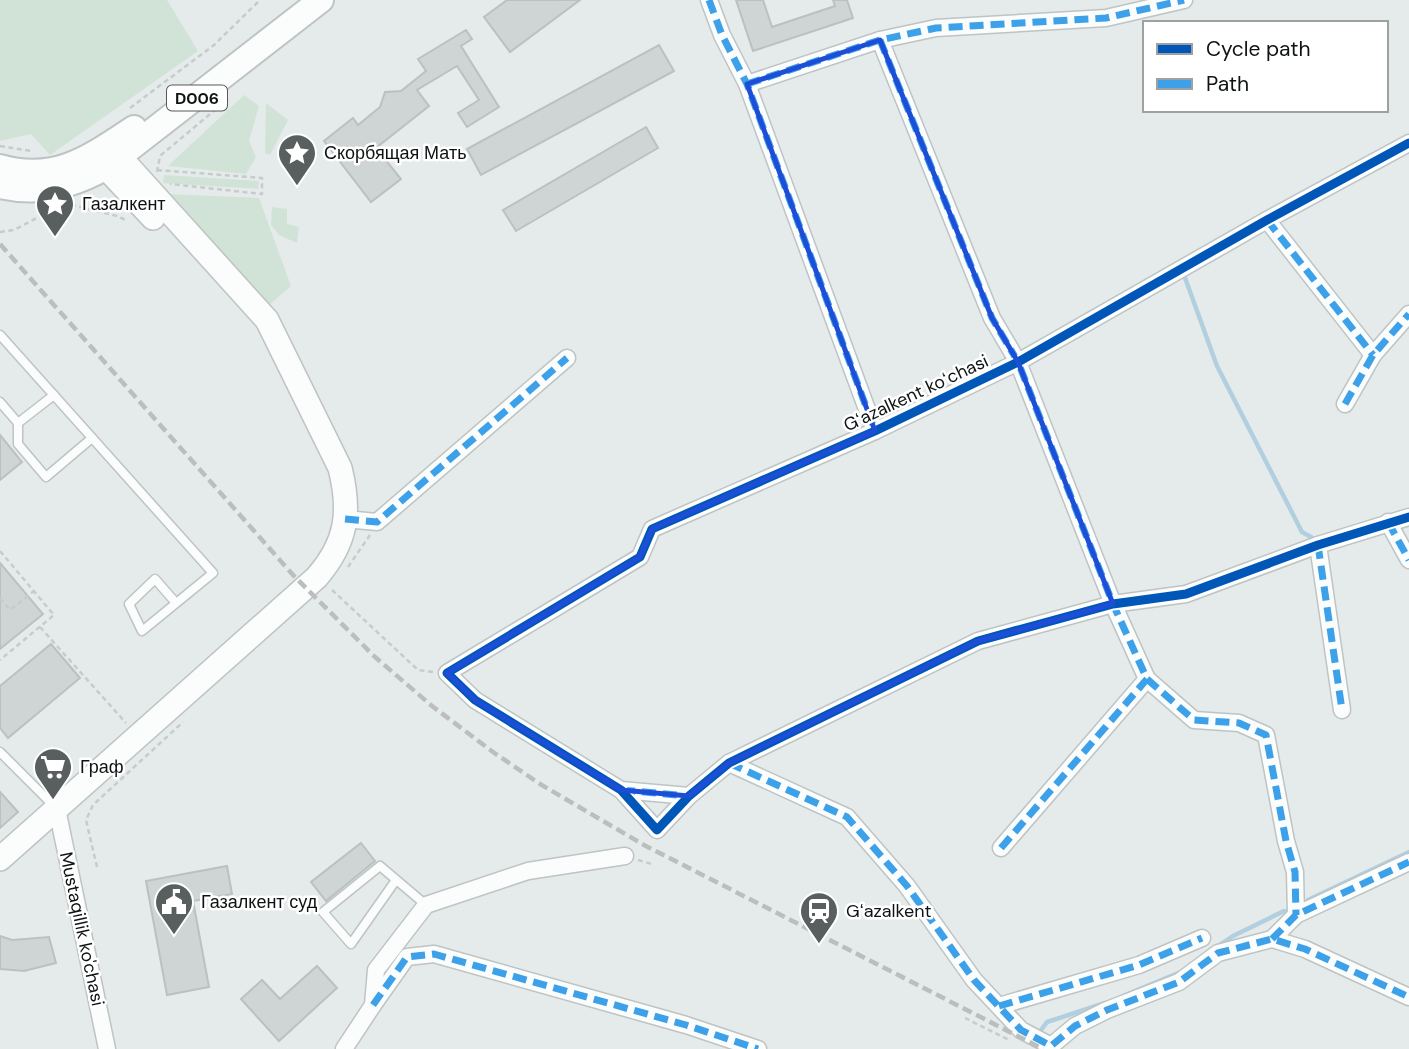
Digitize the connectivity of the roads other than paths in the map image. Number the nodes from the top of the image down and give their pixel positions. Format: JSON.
{"nodes":[{"id":1,"x":300,"y":0,"type":"edge"},
{"id":2,"x":321,"y":0,"type":"edge"},
{"id":3,"x":709,"y":0,"type":"edge"},
{"id":4,"x":1184,"y":0,"type":"edge"},
{"id":5,"x":880,"y":40,"type":"junction"},
{"id":6,"x":747,"y":84,"type":"junction"},
{"id":7,"x":1409,"y":143,"type":"edge"},
{"id":8,"x":107,"y":156,"type":"junction"},
{"id":9,"x":0,"y":167,"type":"edge"},
{"id":10,"x":0,"y":186,"type":"edge"},
{"id":11,"x":1267,"y":220,"type":"junction"},
{"id":12,"x":1409,"y":314,"type":"edge"},
{"id":13,"x":0,"y":335,"type":"edge"},
{"id":14,"x":1373,"y":355,"type":"junction"},
{"id":15,"x":567,"y":358,"type":"dead end"},
{"id":16,"x":1017,"y":362,"type":"junction"},
{"id":17,"x":54,"y":396,"type":"junction"},
{"id":18,"x":0,"y":402,"type":"edge"},
{"id":19,"x":1345,"y":404,"type":"dead end"},
{"id":20,"x":18,"y":423,"type":"junction"},
{"id":21,"x":875,"y":431,"type":"junction"},
{"id":22,"x":92,"y":438,"type":"junction"},
{"id":23,"x":1409,"y":517,"type":"edge"},
{"id":24,"x":345,"y":519,"type":"junction"},
{"id":25,"x":1388,"y":522,"type":"junction"},
{"id":26,"x":1318,"y":545,"type":"junction"},
{"id":27,"x":1409,"y":560,"type":"edge"},
{"id":28,"x":176,"y":603,"type":"junction"},
{"id":29,"x":1113,"y":604,"type":"junction"},
{"id":30,"x":1147,"y":680,"type":"junction"},
{"id":31,"x":1342,"y":710,"type":"dead end"},
{"id":32,"x":0,"y":752,"type":"edge"},
{"id":33,"x":729,"y":763,"type":"junction"},
{"id":34,"x":621,"y":790,"type":"junction"},
{"id":35,"x":689,"y":796,"type":"junction"},
{"id":36,"x":57,"y":809,"type":"junction"},
{"id":37,"x":1001,"y":848,"type":"dead end"},
{"id":38,"x":625,"y":856,"type":"dead end"},
{"id":39,"x":0,"y":859,"type":"edge"},
{"id":40,"x":1409,"y":862,"type":"edge"},
{"id":41,"x":396,"y":880,"type":"junction"},
{"id":42,"x":426,"y":905,"type":"junction"},
{"id":43,"x":1296,"y":915,"type":"junction"},
{"id":44,"x":1202,"y":939,"type":"dead end"},
{"id":45,"x":1272,"y":939,"type":"junction"},
{"id":46,"x":1409,"y":998,"type":"edge"},
{"id":47,"x":373,"y":1005,"type":"junction"},
{"id":48,"x":999,"y":1006,"type":"junction"},
{"id":49,"x":1057,"y":1048,"type":"edge"},
{"id":50,"x":107,"y":1049,"type":"edge"},
{"id":51,"x":344,"y":1049,"type":"edge"},
{"id":52,"x":758,"y":1049,"type":"edge"}],
"edges":[{"from":1,"to":8,"type":"main road","number":"D006"},
{"from":2,"to":8,"type":"main road","number":"D006"},
{"from":3,"to":6,"type":"street"},
{"from":4,"to":5,"type":"street"},
{"from":5,"to":6,"type":"street"},
{"from":5,"to":16,"type":"street"},
{"from":6,"to":21,"type":"street"},
{"from":7,"to":11,"type":"street","name":"Gʻazalkent koʻchasi"},
{"from":8,"to":9,"type":"main road","number":"D006"},
{"from":8,"to":10,"type":"main road","number":"D006"},
{"from":8,"to":24,"type":"main road"},
{"from":11,"to":14,"type":"street"},
{"from":11,"to":16,"type":"street","name":"Gʻazalkent koʻchasi"},
{"from":12,"to":14,"type":"street"},
{"from":13,"to":17,"type":"lane"},
{"from":14,"to":19,"type":"street"},
{"from":15,"to":24,"type":"street"},
{"from":16,"to":21,"type":"street","name":"Gʻazalkent koʻchasi"},
{"from":16,"to":29,"type":"street"},
{"from":17,"to":20,"type":"lane"},
{"from":17,"to":22,"type":"lane"},
{"from":18,"to":20,"type":"lane"},
{"from":20,"to":22,"type":"lane"},
{"from":21,"to":34,"type":"street","name":"Gʻazalkent koʻchasi"},
{"from":22,"to":28,"type":"lane"},
{"from":23,"to":25,"type":"street"},
{"from":24,"to":36,"type":"main road"},
{"from":25,"to":26,"type":"street"},
{"from":25,"to":27,"type":"street"},
{"from":26,"to":29,"type":"street"},
{"from":26,"to":31,"type":"street"},
{"from":28,"to":28,"type":"lane"},
{"from":29,"to":30,"type":"street"},
{"from":29,"to":33,"type":"street"},
{"from":30,"to":37,"type":"street"},
{"from":30,"to":43,"type":"street"},
{"from":32,"to":36,"type":"lane"},
{"from":33,"to":35,"type":"street"},
{"from":33,"to":48,"type":"street"},
{"from":34,"to":35,"type":"street"},
{"from":34,"to":35,"type":"street"},
{"from":36,"to":39,"type":"main road"},
{"from":36,"to":50,"type":"street","name":"Mustaqillik ko'chasi"},
{"from":38,"to":42,"type":"street"},
{"from":40,"to":43,"type":"street"},
{"from":41,"to":41,"type":"lane"},
{"from":41,"to":42,"type":"lane"},
{"from":42,"to":47,"type":"street"},
{"from":43,"to":45,"type":"street"},
{"from":44,"to":48,"type":"street"},
{"from":45,"to":46,"type":"street"},
{"from":45,"to":49,"type":"street"},
{"from":47,"to":51,"type":"street"},
{"from":47,"to":52,"type":"street"},
{"from":48,"to":49,"type":"street"}]}
